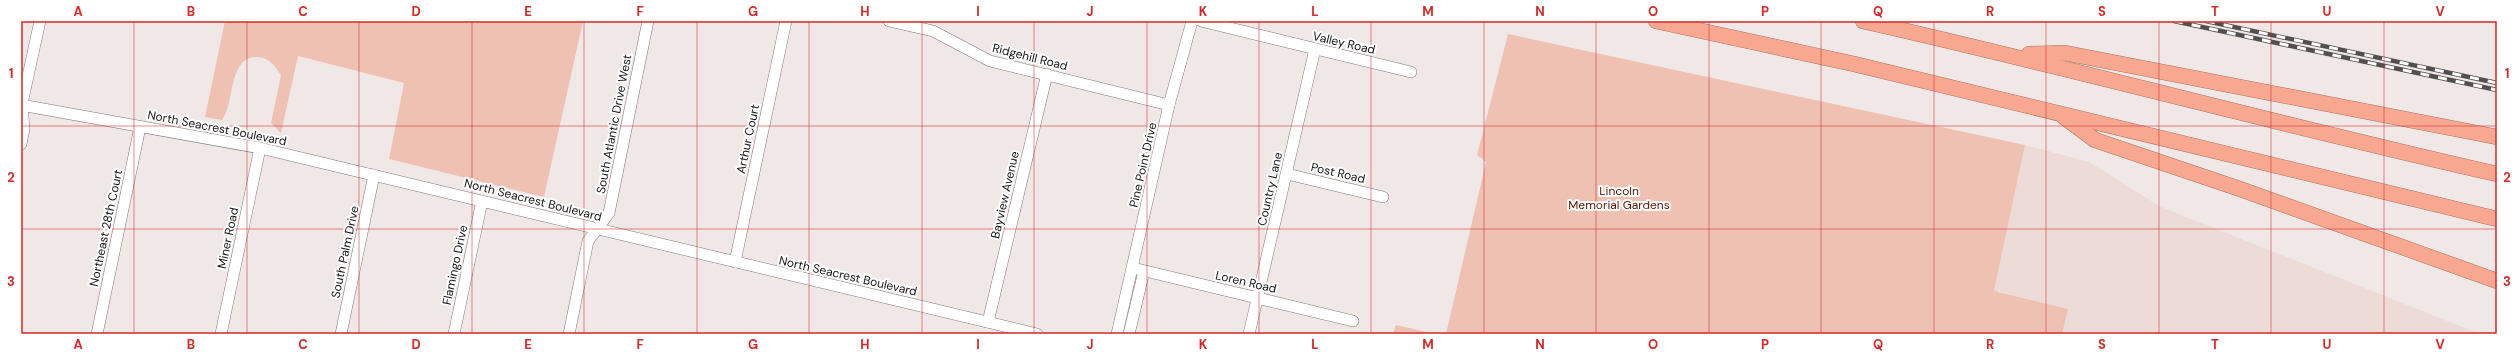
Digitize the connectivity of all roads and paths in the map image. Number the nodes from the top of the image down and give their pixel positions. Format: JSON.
{"nodes":[{"id":1,"x":40,"y":21,"type":"edge"},
{"id":2,"x":648,"y":21,"type":"edge"},
{"id":3,"x":786,"y":21,"type":"edge"},
{"id":4,"x":889,"y":21,"type":"edge"},
{"id":5,"x":1192,"y":21,"type":"edge"},
{"id":6,"x":1201,"y":21,"type":"edge"},
{"id":7,"x":1656,"y":21,"type":"edge"},
{"id":8,"x":1863,"y":21,"type":"edge"},
{"id":9,"x":919,"y":24,"type":"edge"},
{"id":10,"x":1315,"y":49,"type":"junction"},
{"id":11,"x":2012,"y":55,"type":"junction"},
{"id":12,"x":1411,"y":72,"type":"dead end"},
{"id":13,"x":1047,"y":74,"type":"junction"},
{"id":14,"x":1169,"y":105,"type":"junction"},
{"id":15,"x":21,"y":106,"type":"edge"},
{"id":16,"x":2058,"y":113,"type":"junction"},
{"id":17,"x":140,"y":127,"type":"junction"},
{"id":18,"x":2497,"y":137,"type":"edge"},
{"id":19,"x":21,"y":144,"type":"edge"},
{"id":20,"x":260,"y":148,"type":"junction"},
{"id":21,"x":1287,"y":174,"type":"junction"},
{"id":22,"x":2497,"y":174,"type":"edge"},
{"id":23,"x":374,"y":175,"type":"junction"},
{"id":24,"x":1383,"y":197,"type":"dead end"},
{"id":25,"x":482,"y":201,"type":"junction"},
{"id":26,"x":2497,"y":220,"type":"edge"},
{"id":27,"x":598,"y":229,"type":"junction"},
{"id":28,"x":735,"y":262,"type":"junction"},
{"id":29,"x":1138,"y":270,"type":"junction"},
{"id":30,"x":2497,"y":281,"type":"edge"},
{"id":31,"x":1257,"y":298,"type":"junction"},
{"id":32,"x":1121,"y":315,"type":"junction"},
{"id":33,"x":1133,"y":318,"type":"junction"},
{"id":34,"x":1353,"y":321,"type":"dead end"},
{"id":35,"x":988,"y":322,"type":"junction"},
{"id":36,"x":97,"y":334,"type":"edge"},
{"id":37,"x":221,"y":334,"type":"edge"},
{"id":38,"x":341,"y":334,"type":"edge"},
{"id":39,"x":454,"y":334,"type":"edge"},
{"id":40,"x":569,"y":334,"type":"edge"},
{"id":41,"x":1037,"y":334,"type":"edge"},
{"id":42,"x":1117,"y":334,"type":"edge"},
{"id":43,"x":1129,"y":334,"type":"edge"},
{"id":44,"x":1249,"y":334,"type":"edge"}],
"edges":[{"from":1,"to":15,"type":"street"},
{"from":2,"to":27,"type":"street","name":"South Atlantic Drive West"},
{"from":3,"to":28,"type":"street","name":"Arthur Court"},
{"from":4,"to":9,"type":"street","name":"Ridgehill Road"},
{"from":5,"to":14,"type":"street","name":"Pine Point Drive"},
{"from":6,"to":10,"type":"street","name":"Valley Road"},
{"from":7,"to":16,"type":"highway"},
{"from":8,"to":11,"type":"highway"},
{"from":9,"to":13,"type":"street","name":"Ridgehill Road"},
{"from":10,"to":12,"type":"street","name":"Valley Road"},
{"from":10,"to":21,"type":"street","name":"Country Lane"},
{"from":11,"to":18,"type":"highway"},
{"from":11,"to":22,"type":"highway"},
{"from":13,"to":14,"type":"street","name":"Ridgehill Road"},
{"from":13,"to":35,"type":"street","name":"Bayview Avenue"},
{"from":14,"to":29,"type":"street","name":"Pine Point Drive"},
{"from":15,"to":17,"type":"street","name":"North Seacrest Boulevard"},
{"from":15,"to":19,"type":"street"},
{"from":16,"to":26,"type":"highway"},
{"from":16,"to":30,"type":"highway"},
{"from":17,"to":20,"type":"street","name":"North Seacrest Boulevard"},
{"from":17,"to":36,"type":"street","name":"Northeast 28th Court"},
{"from":20,"to":23,"type":"street","name":"North Seacrest Boulevard"},
{"from":20,"to":37,"type":"street","name":"Miner Road"},
{"from":21,"to":24,"type":"street","name":"Post Road"},
{"from":21,"to":31,"type":"street","name":"Country Lane"},
{"from":23,"to":25,"type":"street","name":"North Seacrest Boulevard"},
{"from":23,"to":38,"type":"street","name":"South Palm Drive"},
{"from":25,"to":27,"type":"street","name":"North Seacrest Boulevard"},
{"from":25,"to":39,"type":"street","name":"Flamingo Drive"},
{"from":27,"to":28,"type":"street","name":"North Seacrest Boulevard"},
{"from":27,"to":40,"type":"street","name":"South Atlantic Drive West"},
{"from":28,"to":35,"type":"street","name":"North Seacrest Boulevard"},
{"from":29,"to":31,"type":"street","name":"Loren Road"},
{"from":29,"to":32,"type":"street","name":"Pine Point Drive"},
{"from":29,"to":33,"type":"street","name":"Pine Point Drive"},
{"from":31,"to":34,"type":"street","name":"Loren Road"},
{"from":31,"to":44,"type":"street","name":"Country Lane"},
{"from":32,"to":33,"type":"street"},
{"from":32,"to":42,"type":"street","name":"Pine Point Drive"},
{"from":33,"to":43,"type":"street","name":"Pine Point Drive"},
{"from":35,"to":41,"type":"street","name":"North Seacrest Boulevard"}]}
